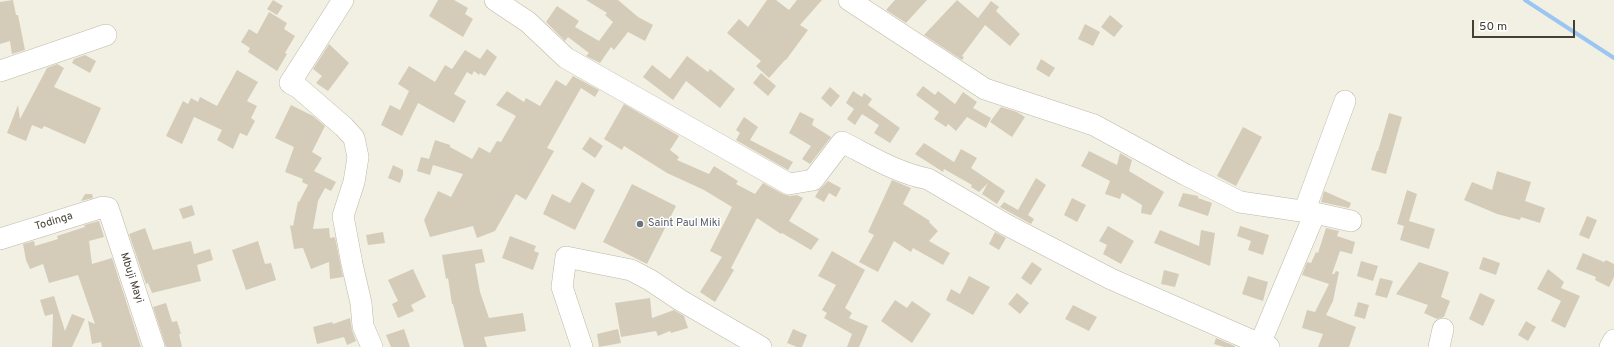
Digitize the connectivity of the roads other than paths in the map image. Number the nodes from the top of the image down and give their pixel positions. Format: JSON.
{"nodes":[{"id":1,"x":343,"y":0,"type":"edge"},
{"id":2,"x":495,"y":0,"type":"edge"},
{"id":3,"x":849,"y":0,"type":"edge"},
{"id":4,"x":106,"y":35,"type":"dead end"},
{"id":5,"x":0,"y":70,"type":"edge"},
{"id":6,"x":1345,"y":101,"type":"dead end"},
{"id":7,"x":108,"y":208,"type":"joint"},
{"id":8,"x":1309,"y":212,"type":"junction"},
{"id":9,"x":1351,"y":221,"type":"dead end"},
{"id":10,"x":0,"y":239,"type":"edge"},
{"id":11,"x":1614,"y":340,"type":"edge"},
{"id":12,"x":1265,"y":346,"type":"edge"},
{"id":13,"x":154,"y":347,"type":"edge"},
{"id":14,"x":372,"y":347,"type":"edge"},
{"id":15,"x":582,"y":347,"type":"edge"},
{"id":16,"x":761,"y":347,"type":"edge"},
{"id":17,"x":1610,"y":347,"type":"edge"}],
"edges":[{"from":1,"to":14,"type":"street"},
{"from":2,"to":12,"type":"street"},
{"from":3,"to":8,"type":"street"},
{"from":4,"to":5,"type":"street"},
{"from":6,"to":8,"type":"street"},
{"from":7,"to":10,"type":"street","name":"Todinga"},
{"from":7,"to":13,"type":"street","name":"Mbuji Mayi"},
{"from":8,"to":9,"type":"street"},
{"from":8,"to":12,"type":"street"},
{"from":11,"to":17,"type":"street"},
{"from":15,"to":16,"type":"street"}]}
